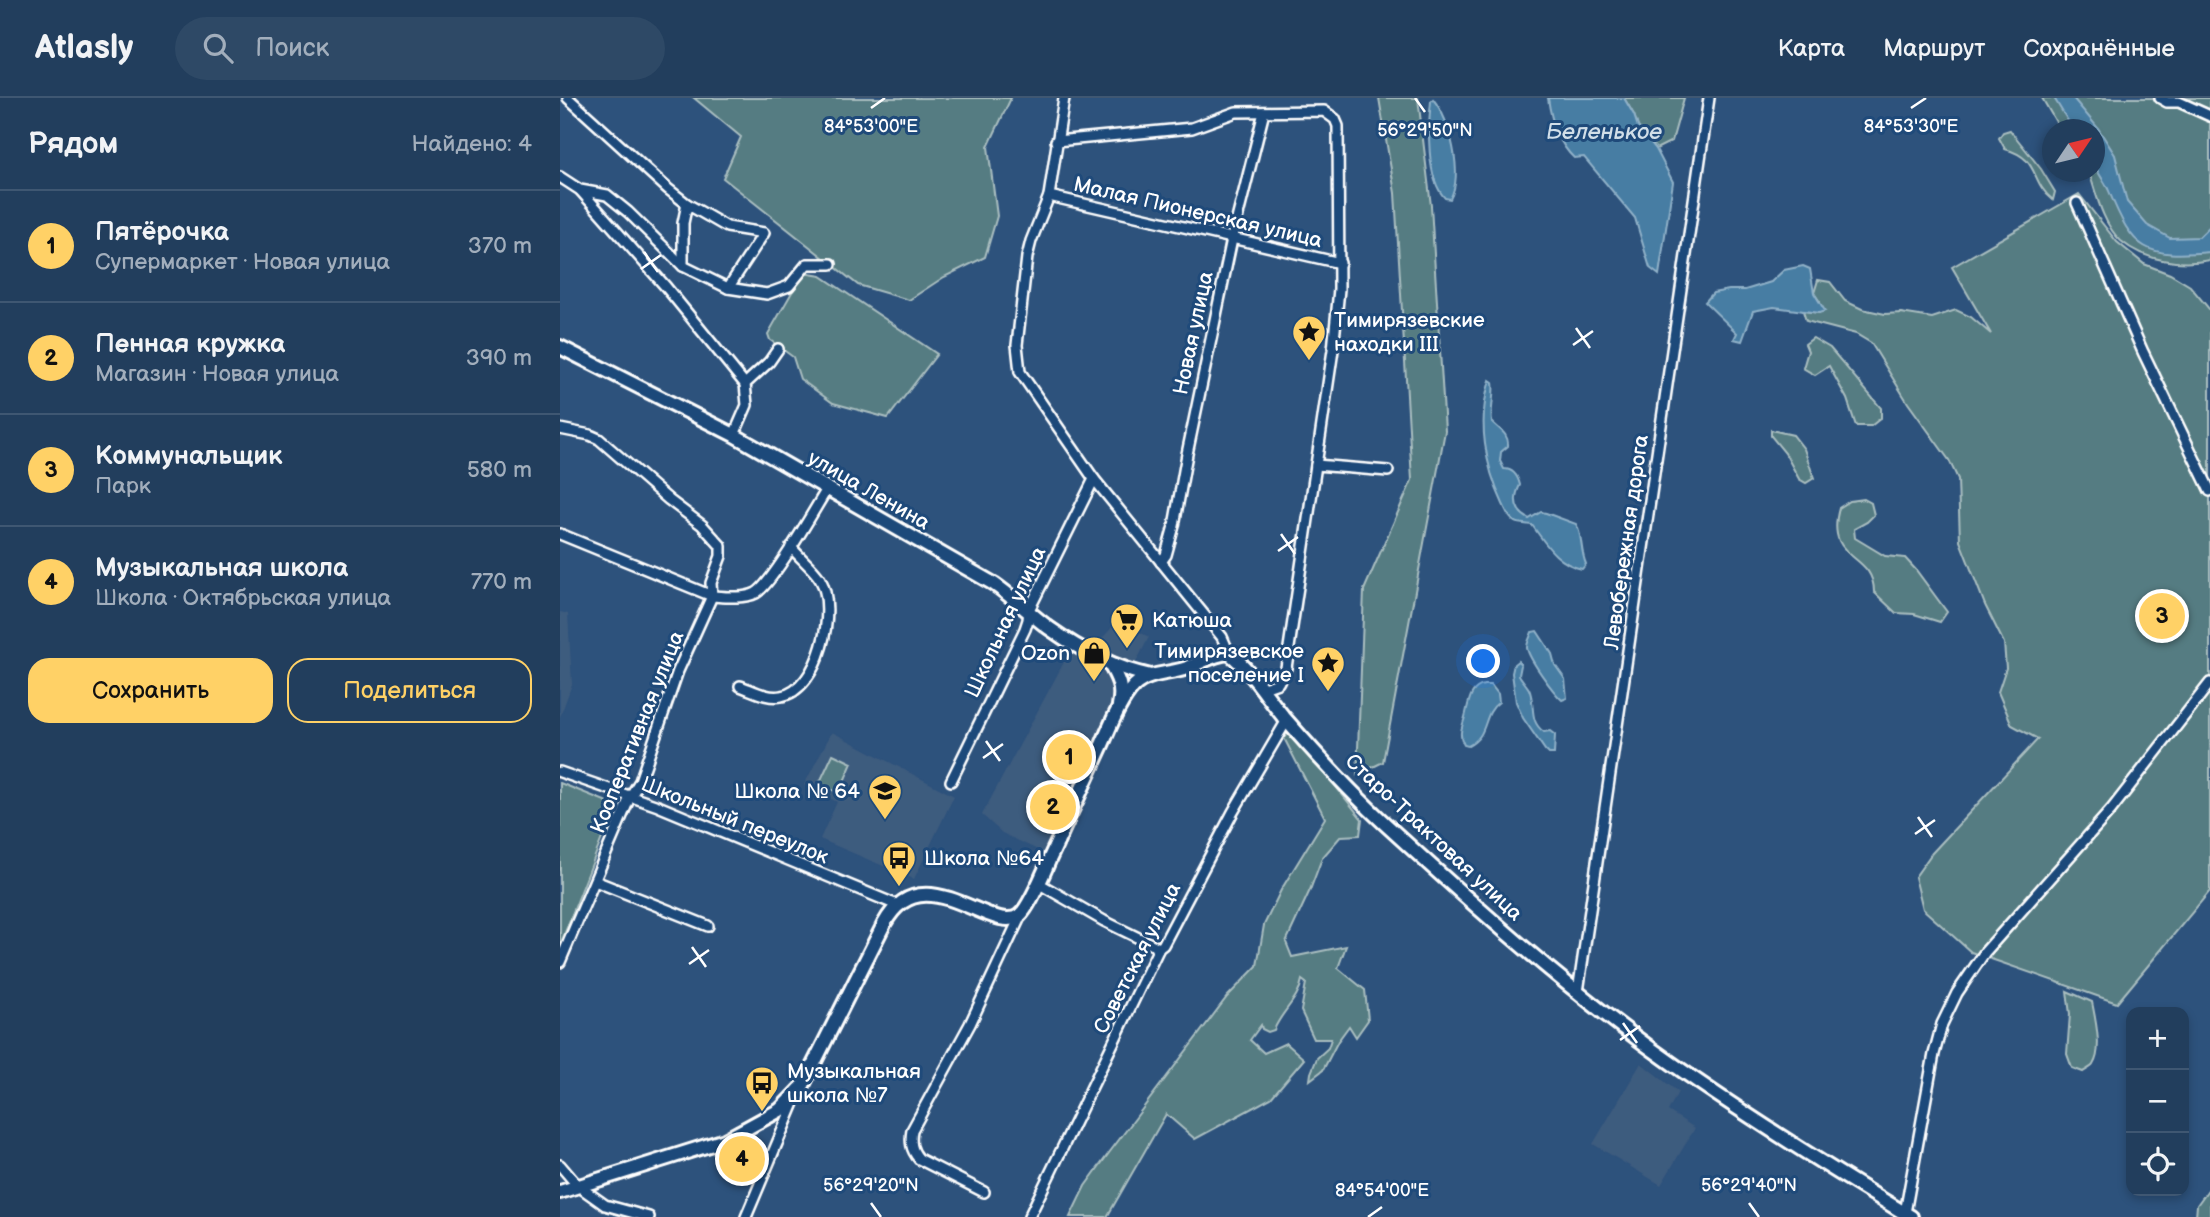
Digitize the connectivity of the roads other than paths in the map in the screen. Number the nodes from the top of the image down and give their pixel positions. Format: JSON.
{"nodes":[{"id":1,"x":568,"y":98,"type":"edge"},
{"id":2,"x":1063,"y":98,"type":"edge"},
{"id":3,"x":1709,"y":98,"type":"edge"},
{"id":4,"x":2166,"y":99,"type":"edge"},
{"id":5,"x":1265,"y":112,"type":"junction"},
{"id":6,"x":2210,"y":116,"type":"edge"},
{"id":7,"x":1056,"y":141,"type":"junction"},
{"id":8,"x":560,"y":177,"type":"edge"},
{"id":9,"x":580,"y":190,"type":"junction"},
{"id":10,"x":1049,"y":196,"type":"junction"},
{"id":11,"x":2077,"y":203,"type":"dead end"},
{"id":12,"x":687,"y":204,"type":"junction"},
{"id":13,"x":1232,"y":239,"type":"junction"},
{"id":14,"x":1339,"y":263,"type":"junction"},
{"id":15,"x":831,"y":264,"type":"dead end"},
{"id":16,"x":683,"y":266,"type":"junction"},
{"id":17,"x":728,"y":288,"type":"junction"},
{"id":18,"x":560,"y":347,"type":"edge"},
{"id":19,"x":778,"y":349,"type":"dead end"},
{"id":20,"x":745,"y":384,"type":"junction"},
{"id":21,"x":560,"y":429,"type":"edge"},
{"id":22,"x":734,"y":435,"type":"junction"},
{"id":23,"x":1315,"y":464,"type":"junction"},
{"id":24,"x":1388,"y":471,"type":"dead end"},
{"id":25,"x":1094,"y":479,"type":"junction"},
{"id":26,"x":827,"y":489,"type":"junction"},
{"id":27,"x":2210,"y":491,"type":"edge"},
{"id":28,"x":560,"y":534,"type":"edge"},
{"id":29,"x":791,"y":547,"type":"junction"},
{"id":30,"x":1161,"y":562,"type":"junction"},
{"id":31,"x":712,"y":596,"type":"junction"},
{"id":32,"x":1029,"y":610,"type":"junction"},
{"id":33,"x":1229,"y":653,"type":"junction"},
{"id":34,"x":1109,"y":663,"type":"junction"},
{"id":35,"x":1151,"y":677,"type":"junction"},
{"id":36,"x":2210,"y":683,"type":"edge"},
{"id":37,"x":740,"y":686,"type":"dead end"},
{"id":38,"x":1261,"y":689,"type":"junction"},
{"id":39,"x":1116,"y":714,"type":"junction"},
{"id":40,"x":1287,"y":720,"type":"junction"},
{"id":41,"x":560,"y":772,"type":"edge"},
{"id":42,"x":951,"y":781,"type":"dead end"},
{"id":43,"x":630,"y":797,"type":"junction"},
{"id":44,"x":595,"y":881,"type":"junction"},
{"id":45,"x":1038,"y":883,"type":"junction"},
{"id":46,"x":897,"y":905,"type":"junction"},
{"id":47,"x":1023,"y":913,"type":"junction"},
{"id":48,"x":708,"y":926,"type":"dead end"},
{"id":49,"x":1159,"y":948,"type":"junction"},
{"id":50,"x":560,"y":962,"type":"edge"},
{"id":51,"x":1578,"y":992,"type":"junction"},
{"id":52,"x":801,"y":1089,"type":"junction"},
{"id":53,"x":560,"y":1166,"type":"edge"},
{"id":54,"x":578,"y":1185,"type":"junction"},
{"id":55,"x":560,"y":1192,"type":"edge"},
{"id":56,"x":984,"y":1192,"type":"dead end"},
{"id":57,"x":1908,"y":1215,"type":"edge"},
{"id":58,"x":649,"y":1217,"type":"edge"},
{"id":59,"x":746,"y":1217,"type":"edge"},
{"id":60,"x":1029,"y":1217,"type":"edge"}],
"edges":[{"from":1,"to":12,"type":"street"},
{"from":2,"to":7,"type":"street","name":"Старо-Трактовая улица"},
{"from":3,"to":51,"type":"street","name":"Левобережная дорога"},
{"from":4,"to":6,"type":"street"},
{"from":5,"to":7,"type":"street"},
{"from":5,"to":13,"type":"street","name":"Новая улица"},
{"from":5,"to":14,"type":"street"},
{"from":7,"to":10,"type":"street","name":"Старо-Трактовая улица"},
{"from":8,"to":9,"type":"street"},
{"from":9,"to":16,"type":"street"},
{"from":9,"to":20,"type":"street"},
{"from":10,"to":13,"type":"street","name":"Малая Пионерская улица"},
{"from":10,"to":25,"type":"street","name":"Старо-Трактовая улица"},
{"from":11,"to":27,"type":"street"},
{"from":12,"to":16,"type":"street"},
{"from":12,"to":17,"type":"street"},
{"from":13,"to":14,"type":"street","name":"Малая Пионерская улица"},
{"from":13,"to":30,"type":"street","name":"Новая улица"},
{"from":14,"to":23,"type":"street"},
{"from":15,"to":17,"type":"street"},
{"from":16,"to":17,"type":"street"},
{"from":18,"to":22,"type":"street","name":"улица Ленина"},
{"from":19,"to":20,"type":"street"},
{"from":20,"to":22,"type":"street"},
{"from":21,"to":31,"type":"street","name":"Кооперативная улица"},
{"from":22,"to":26,"type":"street","name":"улица Ленина"},
{"from":23,"to":24,"type":"street"},
{"from":23,"to":38,"type":"street"},
{"from":25,"to":30,"type":"street","name":"Старо-Трактовая улица"},
{"from":25,"to":32,"type":"street","name":"Школьная улица"},
{"from":26,"to":29,"type":"street"},
{"from":26,"to":32,"type":"street","name":"улица Ленина"},
{"from":28,"to":31,"type":"street"},
{"from":29,"to":31,"type":"street"},
{"from":29,"to":37,"type":"street"},
{"from":30,"to":33,"type":"street","name":"Старо-Трактовая улица"},
{"from":31,"to":43,"type":"street","name":"Кооперативная улица"},
{"from":32,"to":34,"type":"street","name":"улица Ленина"},
{"from":32,"to":42,"type":"street","name":"Школьная улица"},
{"from":33,"to":35,"type":"street"},
{"from":33,"to":38,"type":"street","name":"Старо-Трактовая улица"},
{"from":34,"to":35,"type":"street","name":"улица Ленина"},
{"from":34,"to":39,"type":"street"},
{"from":35,"to":39,"type":"street"},
{"from":36,"to":57,"type":"street"},
{"from":38,"to":40,"type":"street","name":"Старо-Трактовая улица"},
{"from":39,"to":45,"type":"street"},
{"from":40,"to":49,"type":"street","name":"Советская улица"},
{"from":40,"to":51,"type":"street","name":"Старо-Трактовая улица"},
{"from":41,"to":43,"type":"street","name":"Школьный переулок"},
{"from":43,"to":44,"type":"street","name":"Кооперативная улица"},
{"from":43,"to":46,"type":"street","name":"Школьный переулок"},
{"from":44,"to":48,"type":"street"},
{"from":44,"to":50,"type":"street","name":"Кооперативная улица"},
{"from":45,"to":47,"type":"street"},
{"from":45,"to":49,"type":"street"},
{"from":46,"to":47,"type":"street"},
{"from":46,"to":52,"type":"street"},
{"from":47,"to":56,"type":"street"},
{"from":49,"to":60,"type":"street","name":"Советская улица"},
{"from":51,"to":57,"type":"street","name":"Старо-Трактовая улица"},
{"from":52,"to":54,"type":"street"},
{"from":52,"to":59,"type":"street"},
{"from":53,"to":54,"type":"street"},
{"from":54,"to":55,"type":"street"},
{"from":54,"to":58,"type":"street"}]}
